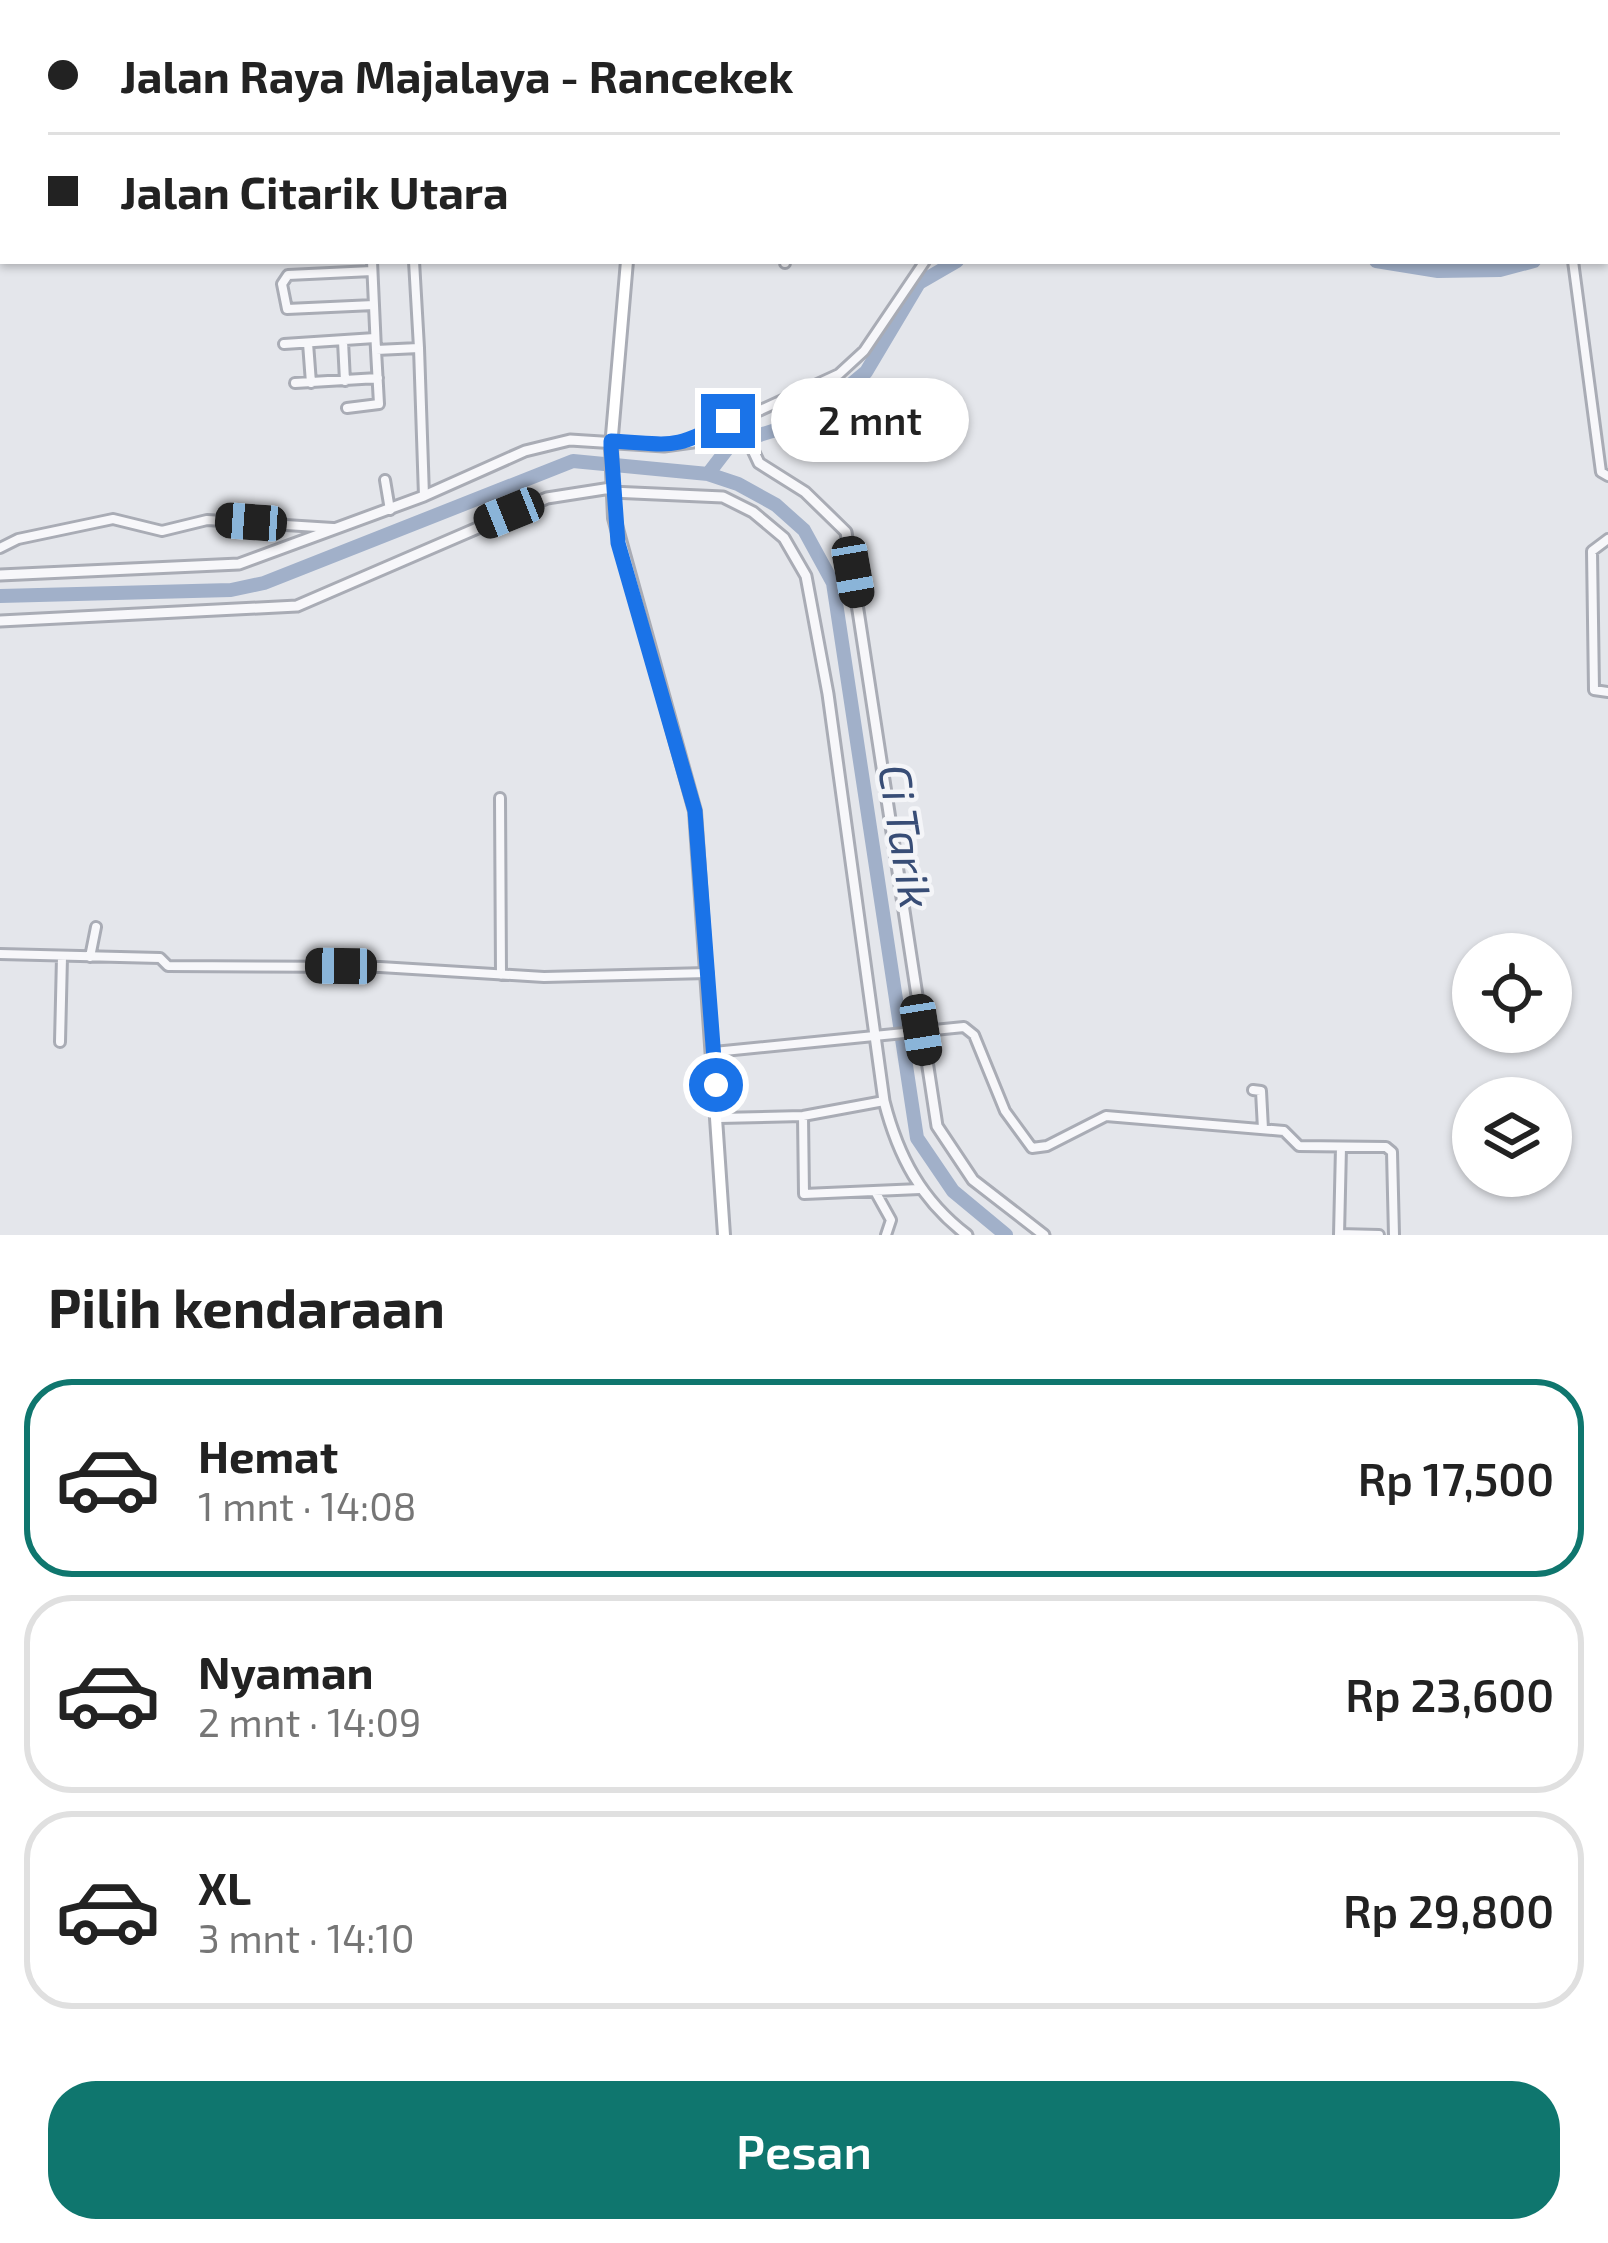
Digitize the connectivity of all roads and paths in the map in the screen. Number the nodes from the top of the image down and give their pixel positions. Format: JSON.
{"nodes":[{"id":1,"x":413,"y":264,"type":"edge"},
{"id":2,"x":627,"y":264,"type":"edge"},
{"id":3,"x":923,"y":264,"type":"edge"},
{"id":4,"x":1574,"y":264,"type":"edge"},
{"id":5,"x":372,"y":266,"type":"edge"},
{"id":6,"x":374,"y":305,"type":"junction"},
{"id":7,"x":376,"y":338,"type":"junction"},
{"id":8,"x":344,"y":340,"type":"junction"},
{"id":9,"x":308,"y":343,"type":"junction"},
{"id":10,"x":284,"y":344,"type":"dead end"},
{"id":11,"x":419,"y":348,"type":"junction"},
{"id":12,"x":376,"y":350,"type":"junction"},
{"id":13,"x":378,"y":378,"type":"junction"},
{"id":14,"x":345,"y":381,"type":"junction"},
{"id":15,"x":295,"y":383,"type":"dead end"},
{"id":16,"x":310,"y":383,"type":"junction"},
{"id":17,"x":347,"y":408,"type":"dead end"},
{"id":18,"x":741,"y":422,"type":"junction"},
{"id":19,"x":611,"y":444,"type":"junction"},
{"id":20,"x":1608,"y":476,"type":"edge"},
{"id":21,"x":385,"y":480,"type":"dead end"},
{"id":22,"x":611,"y":486,"type":"junction"},
{"id":23,"x":424,"y":496,"type":"junction"},
{"id":24,"x":390,"y":510,"type":"junction"},
{"id":25,"x":340,"y":529,"type":"junction"},
{"id":26,"x":1607,"y":540,"type":"edge"},
{"id":27,"x":0,"y":548,"type":"edge"},
{"id":28,"x":0,"y":575,"type":"edge"},
{"id":29,"x":0,"y":621,"type":"edge"},
{"id":30,"x":1608,"y":692,"type":"edge"},
{"id":31,"x":500,"y":798,"type":"dead end"},
{"id":32,"x":96,"y":927,"type":"dead end"},
{"id":33,"x":0,"y":954,"type":"edge"},
{"id":34,"x":62,"y":957,"type":"junction"},
{"id":35,"x":90,"y":957,"type":"junction"},
{"id":36,"x":710,"y":973,"type":"junction"},
{"id":37,"x":501,"y":975,"type":"junction"},
{"id":38,"x":920,"y":1030,"type":"junction"},
{"id":39,"x":876,"y":1037,"type":"junction"},
{"id":40,"x":60,"y":1042,"type":"dead end"},
{"id":41,"x":714,"y":1052,"type":"junction"},
{"id":42,"x":1253,"y":1090,"type":"dead end"},
{"id":43,"x":884,"y":1101,"type":"junction"},
{"id":44,"x":803,"y":1116,"type":"junction"},
{"id":45,"x":718,"y":1118,"type":"junction"},
{"id":46,"x":1263,"y":1130,"type":"junction"},
{"id":47,"x":1341,"y":1147,"type":"junction"},
{"id":48,"x":920,"y":1189,"type":"junction"},
{"id":49,"x":876,"y":1193,"type":"junction"},
{"id":50,"x":1340,"y":1234,"type":"edge"},
{"id":51,"x":724,"y":1235,"type":"edge"},
{"id":52,"x":886,"y":1235,"type":"edge"},
{"id":53,"x":967,"y":1235,"type":"edge"},
{"id":54,"x":1044,"y":1235,"type":"edge"},
{"id":55,"x":1379,"y":1235,"type":"edge"},
{"id":56,"x":1394,"y":1235,"type":"edge"}],
"edges":[{"from":1,"to":11,"type":"street"},
{"from":2,"to":19,"type":"main road"},
{"from":3,"to":18,"type":"street"},
{"from":4,"to":20,"type":"street"},
{"from":5,"to":6,"type":"street"},
{"from":5,"to":6,"type":"street"},
{"from":6,"to":7,"type":"street"},
{"from":7,"to":8,"type":"street"},
{"from":7,"to":12,"type":"street"},
{"from":8,"to":9,"type":"street"},
{"from":8,"to":14,"type":"street"},
{"from":9,"to":10,"type":"street"},
{"from":9,"to":16,"type":"street"},
{"from":11,"to":12,"type":"street"},
{"from":11,"to":23,"type":"street"},
{"from":12,"to":13,"type":"street"},
{"from":13,"to":14,"type":"street"},
{"from":13,"to":17,"type":"street"},
{"from":14,"to":16,"type":"street"},
{"from":15,"to":16,"type":"street"},
{"from":18,"to":19,"type":"street"},
{"from":18,"to":38,"type":"street"},
{"from":19,"to":22,"type":"main road"},
{"from":19,"to":23,"type":"street"},
{"from":21,"to":24,"type":"street"},
{"from":22,"to":29,"type":"street"},
{"from":22,"to":36,"type":"main road"},
{"from":22,"to":39,"type":"street"},
{"from":23,"to":24,"type":"street"},
{"from":24,"to":25,"type":"street"},
{"from":25,"to":27,"type":"street"},
{"from":25,"to":28,"type":"street"},
{"from":26,"to":30,"type":"street"},
{"from":31,"to":37,"type":"street"},
{"from":32,"to":35,"type":"street"},
{"from":33,"to":34,"type":"street"},
{"from":34,"to":35,"type":"street"},
{"from":34,"to":40,"type":"street"},
{"from":35,"to":37,"type":"street"},
{"from":36,"to":37,"type":"street"},
{"from":36,"to":41,"type":"main road"},
{"from":38,"to":39,"type":"street"},
{"from":38,"to":46,"type":"street"},
{"from":38,"to":54,"type":"street"},
{"from":39,"to":41,"type":"street"},
{"from":39,"to":43,"type":"street"},
{"from":41,"to":45,"type":"main road"},
{"from":42,"to":46,"type":"street"},
{"from":43,"to":44,"type":"street"},
{"from":43,"to":48,"type":"street"},
{"from":44,"to":45,"type":"street"},
{"from":44,"to":49,"type":"street"},
{"from":45,"to":51,"type":"main road"},
{"from":46,"to":47,"type":"street"},
{"from":47,"to":50,"type":"street"},
{"from":47,"to":56,"type":"street"},
{"from":48,"to":49,"type":"street"},
{"from":48,"to":53,"type":"street"},
{"from":49,"to":52,"type":"street"},
{"from":50,"to":55,"type":"street"}]}
